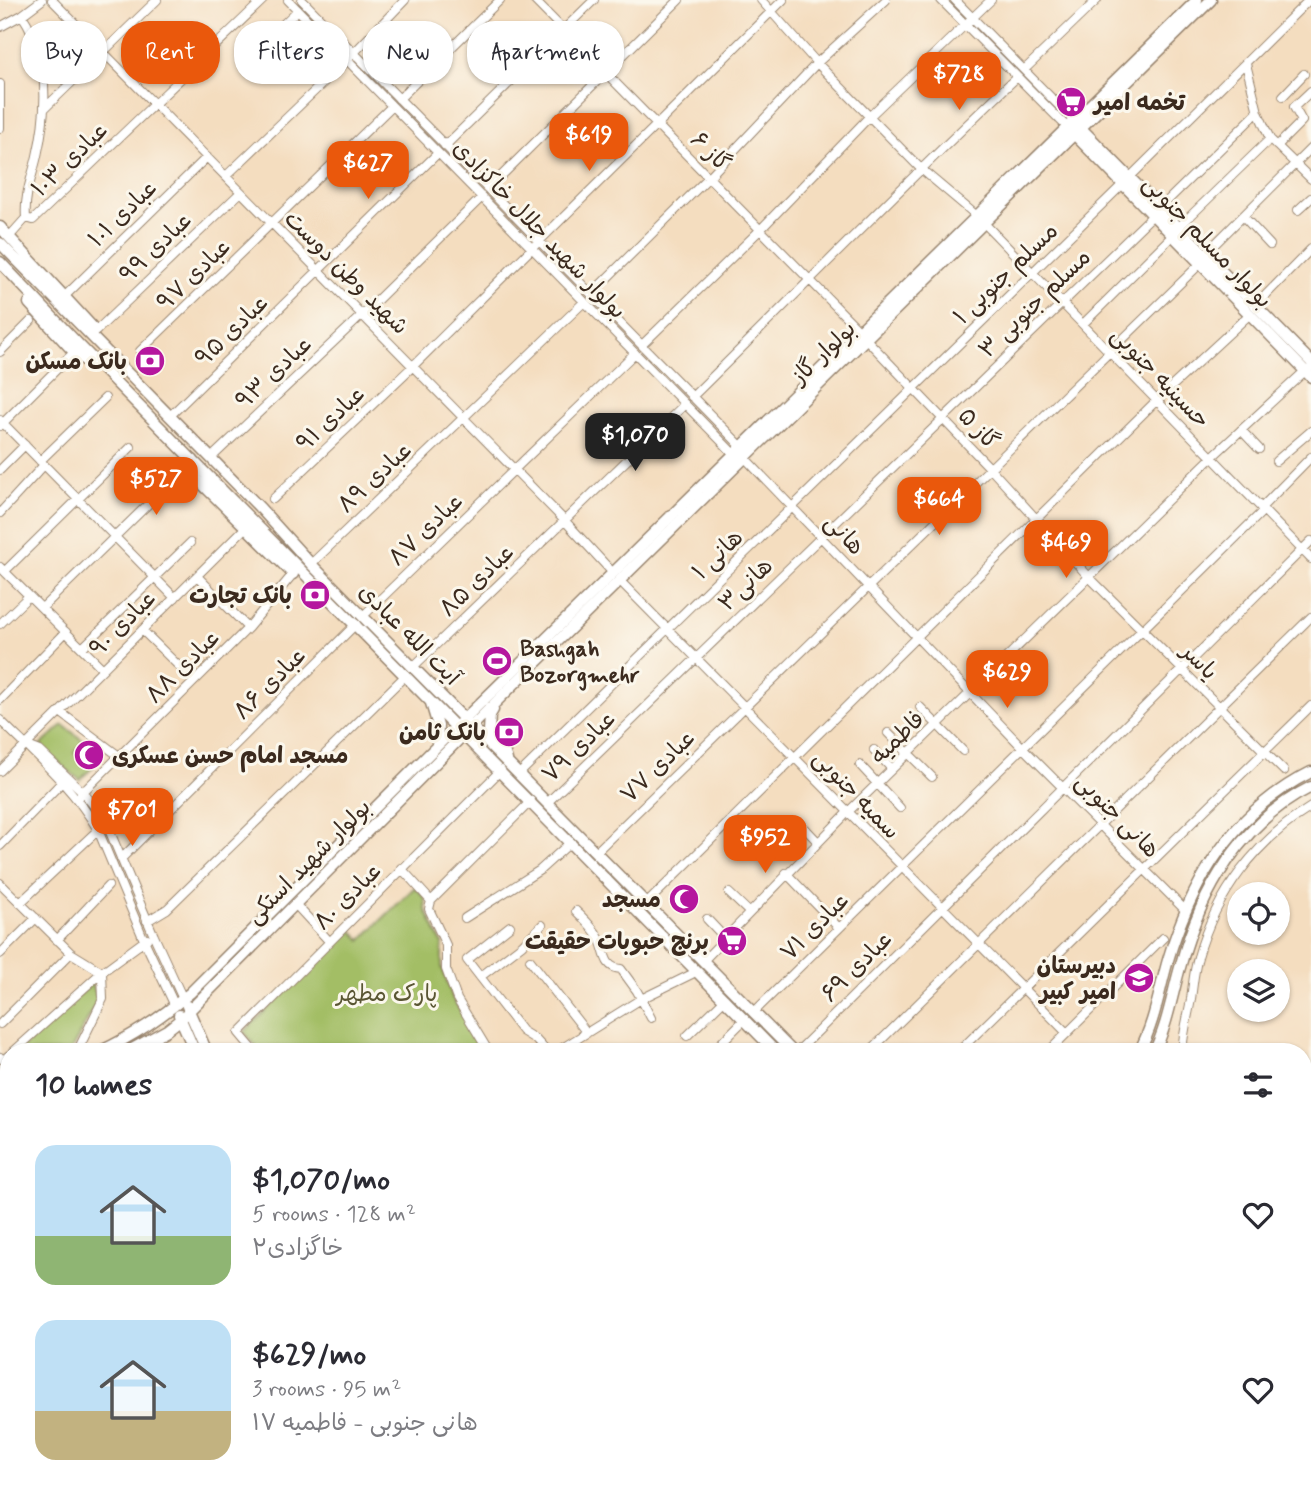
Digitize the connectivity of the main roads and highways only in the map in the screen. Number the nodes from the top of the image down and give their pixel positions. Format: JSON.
{"nodes":[{"id":1,"x":1197,"y":0,"type":"edge"},
{"id":2,"x":1211,"y":0,"type":"edge"},
{"id":3,"x":1074,"y":127,"type":"junction"},
{"id":4,"x":0,"y":227,"type":"edge"},
{"id":5,"x":4,"y":240,"type":"edge"},
{"id":6,"x":0,"y":262,"type":"edge"},
{"id":7,"x":0,"y":270,"type":"edge"},
{"id":8,"x":1309,"y":366,"type":"edge"},
{"id":9,"x":123,"y":368,"type":"junction"},
{"id":10,"x":112,"y":379,"type":"junction"},
{"id":11,"x":261,"y":509,"type":"junction"},
{"id":12,"x":249,"y":523,"type":"junction"},
{"id":13,"x":267,"y":547,"type":"junction"},
{"id":14,"x":281,"y":550,"type":"junction"},
{"id":15,"x":293,"y":574,"type":"road end"},
{"id":16,"x":616,"y":577,"type":"junction"},
{"id":17,"x":359,"y":620,"type":"junction"},
{"id":18,"x":409,"y":671,"type":"junction"},
{"id":19,"x":502,"y":696,"type":"junction"},
{"id":20,"x":428,"y":697,"type":"junction"},
{"id":21,"x":464,"y":727,"type":"junction"},
{"id":22,"x":437,"y":746,"type":"junction"},
{"id":23,"x":505,"y":766,"type":"junction"},
{"id":24,"x":1311,"y":772,"type":"edge"},
{"id":25,"x":1311,"y":787,"type":"edge"},
{"id":26,"x":179,"y":1002,"type":"junction"},
{"id":27,"x":189,"y":1010,"type":"junction"},
{"id":28,"x":750,"y":1016,"type":"junction"},
{"id":29,"x":181,"y":1019,"type":"junction"},
{"id":30,"x":118,"y":1043,"type":"edge"},
{"id":31,"x":143,"y":1043,"type":"edge"},
{"id":32,"x":191,"y":1043,"type":"edge"},
{"id":33,"x":203,"y":1043,"type":"edge"},
{"id":34,"x":770,"y":1043,"type":"edge"},
{"id":35,"x":784,"y":1043,"type":"edge"},
{"id":36,"x":1143,"y":1043,"type":"edge"},
{"id":37,"x":1157,"y":1043,"type":"edge"}],
"edges":[{"from":1,"to":3,"type":"main road","name":"بولوار گاز"},
{"from":2,"to":3,"type":"main road","name":"بولوار گاز"},
{"from":3,"to":8,"type":"main road","name":"بولوار مسلم جنوبی"},
{"from":3,"to":16,"type":"main road","name":"بولوار گاز"},
{"from":4,"to":5,"type":"main road"},
{"from":5,"to":9,"type":"main road","name":"آیت الله عبادی"},
{"from":5,"to":9,"type":"main road"},
{"from":6,"to":10,"type":"main road","name":"آیت الله عبادی"},
{"from":7,"to":10,"type":"main road"},
{"from":9,"to":11,"type":"main road","name":"آیت الله عبادی"},
{"from":10,"to":12,"type":"main road","name":"آیت الله عبادی"},
{"from":11,"to":12,"type":"main road"},
{"from":11,"to":17,"type":"main road","name":"آیت الله عبادی"},
{"from":12,"to":13,"type":"main road"},
{"from":12,"to":14,"type":"main road","name":"آیت الله عبادی"},
{"from":13,"to":14,"type":"main road"},
{"from":13,"to":15,"type":"main road"},
{"from":14,"to":17,"type":"main road","name":"آیت الله عبادی"},
{"from":16,"to":19,"type":"main road","name":"بولوار گاز"},
{"from":16,"to":21,"type":"main road","name":"بولوار گاز"},
{"from":17,"to":18,"type":"main road","name":"آیت الله عبادی"},
{"from":18,"to":20,"type":"main road","name":"آیت الله عبادی"},
{"from":18,"to":21,"type":"main road","name":"آیت الله عبادی"},
{"from":19,"to":21,"type":"main road","name":"بولوار گاز"},
{"from":19,"to":23,"type":"main road"},
{"from":20,"to":21,"type":"main road","name":"آیت الله عبادی"},
{"from":20,"to":22,"type":"main road"},
{"from":21,"to":22,"type":"main road","name":"بولوار شهید استکی"},
{"from":21,"to":23,"type":"main road","name":"آیت الله عبادی"},
{"from":21,"to":27,"type":"main road","name":"بولوار شهید استکی"},
{"from":22,"to":26,"type":"main road","name":"بولوار شهید استکی"},
{"from":23,"to":28,"type":"main road","name":"آیت الله عبادی"},
{"from":23,"to":28,"type":"main road","name":"آیت الله عبادی"},
{"from":24,"to":36,"type":"main road"},
{"from":25,"to":37,"type":"main road"},
{"from":26,"to":27,"type":"main road"},
{"from":26,"to":29,"type":"main road"},
{"from":26,"to":30,"type":"main road","name":"بولوار شهید استکی"},
{"from":27,"to":29,"type":"main road","name":"بولوار شهید استکی"},
{"from":27,"to":33,"type":"main road"},
{"from":28,"to":34,"type":"main road","name":"آیت الله عبادی"},
{"from":28,"to":35,"type":"main road","name":"آیت الله عبادی"},
{"from":29,"to":31,"type":"main road","name":"بولوار شهید استکی"},
{"from":29,"to":32,"type":"main road"}]}
